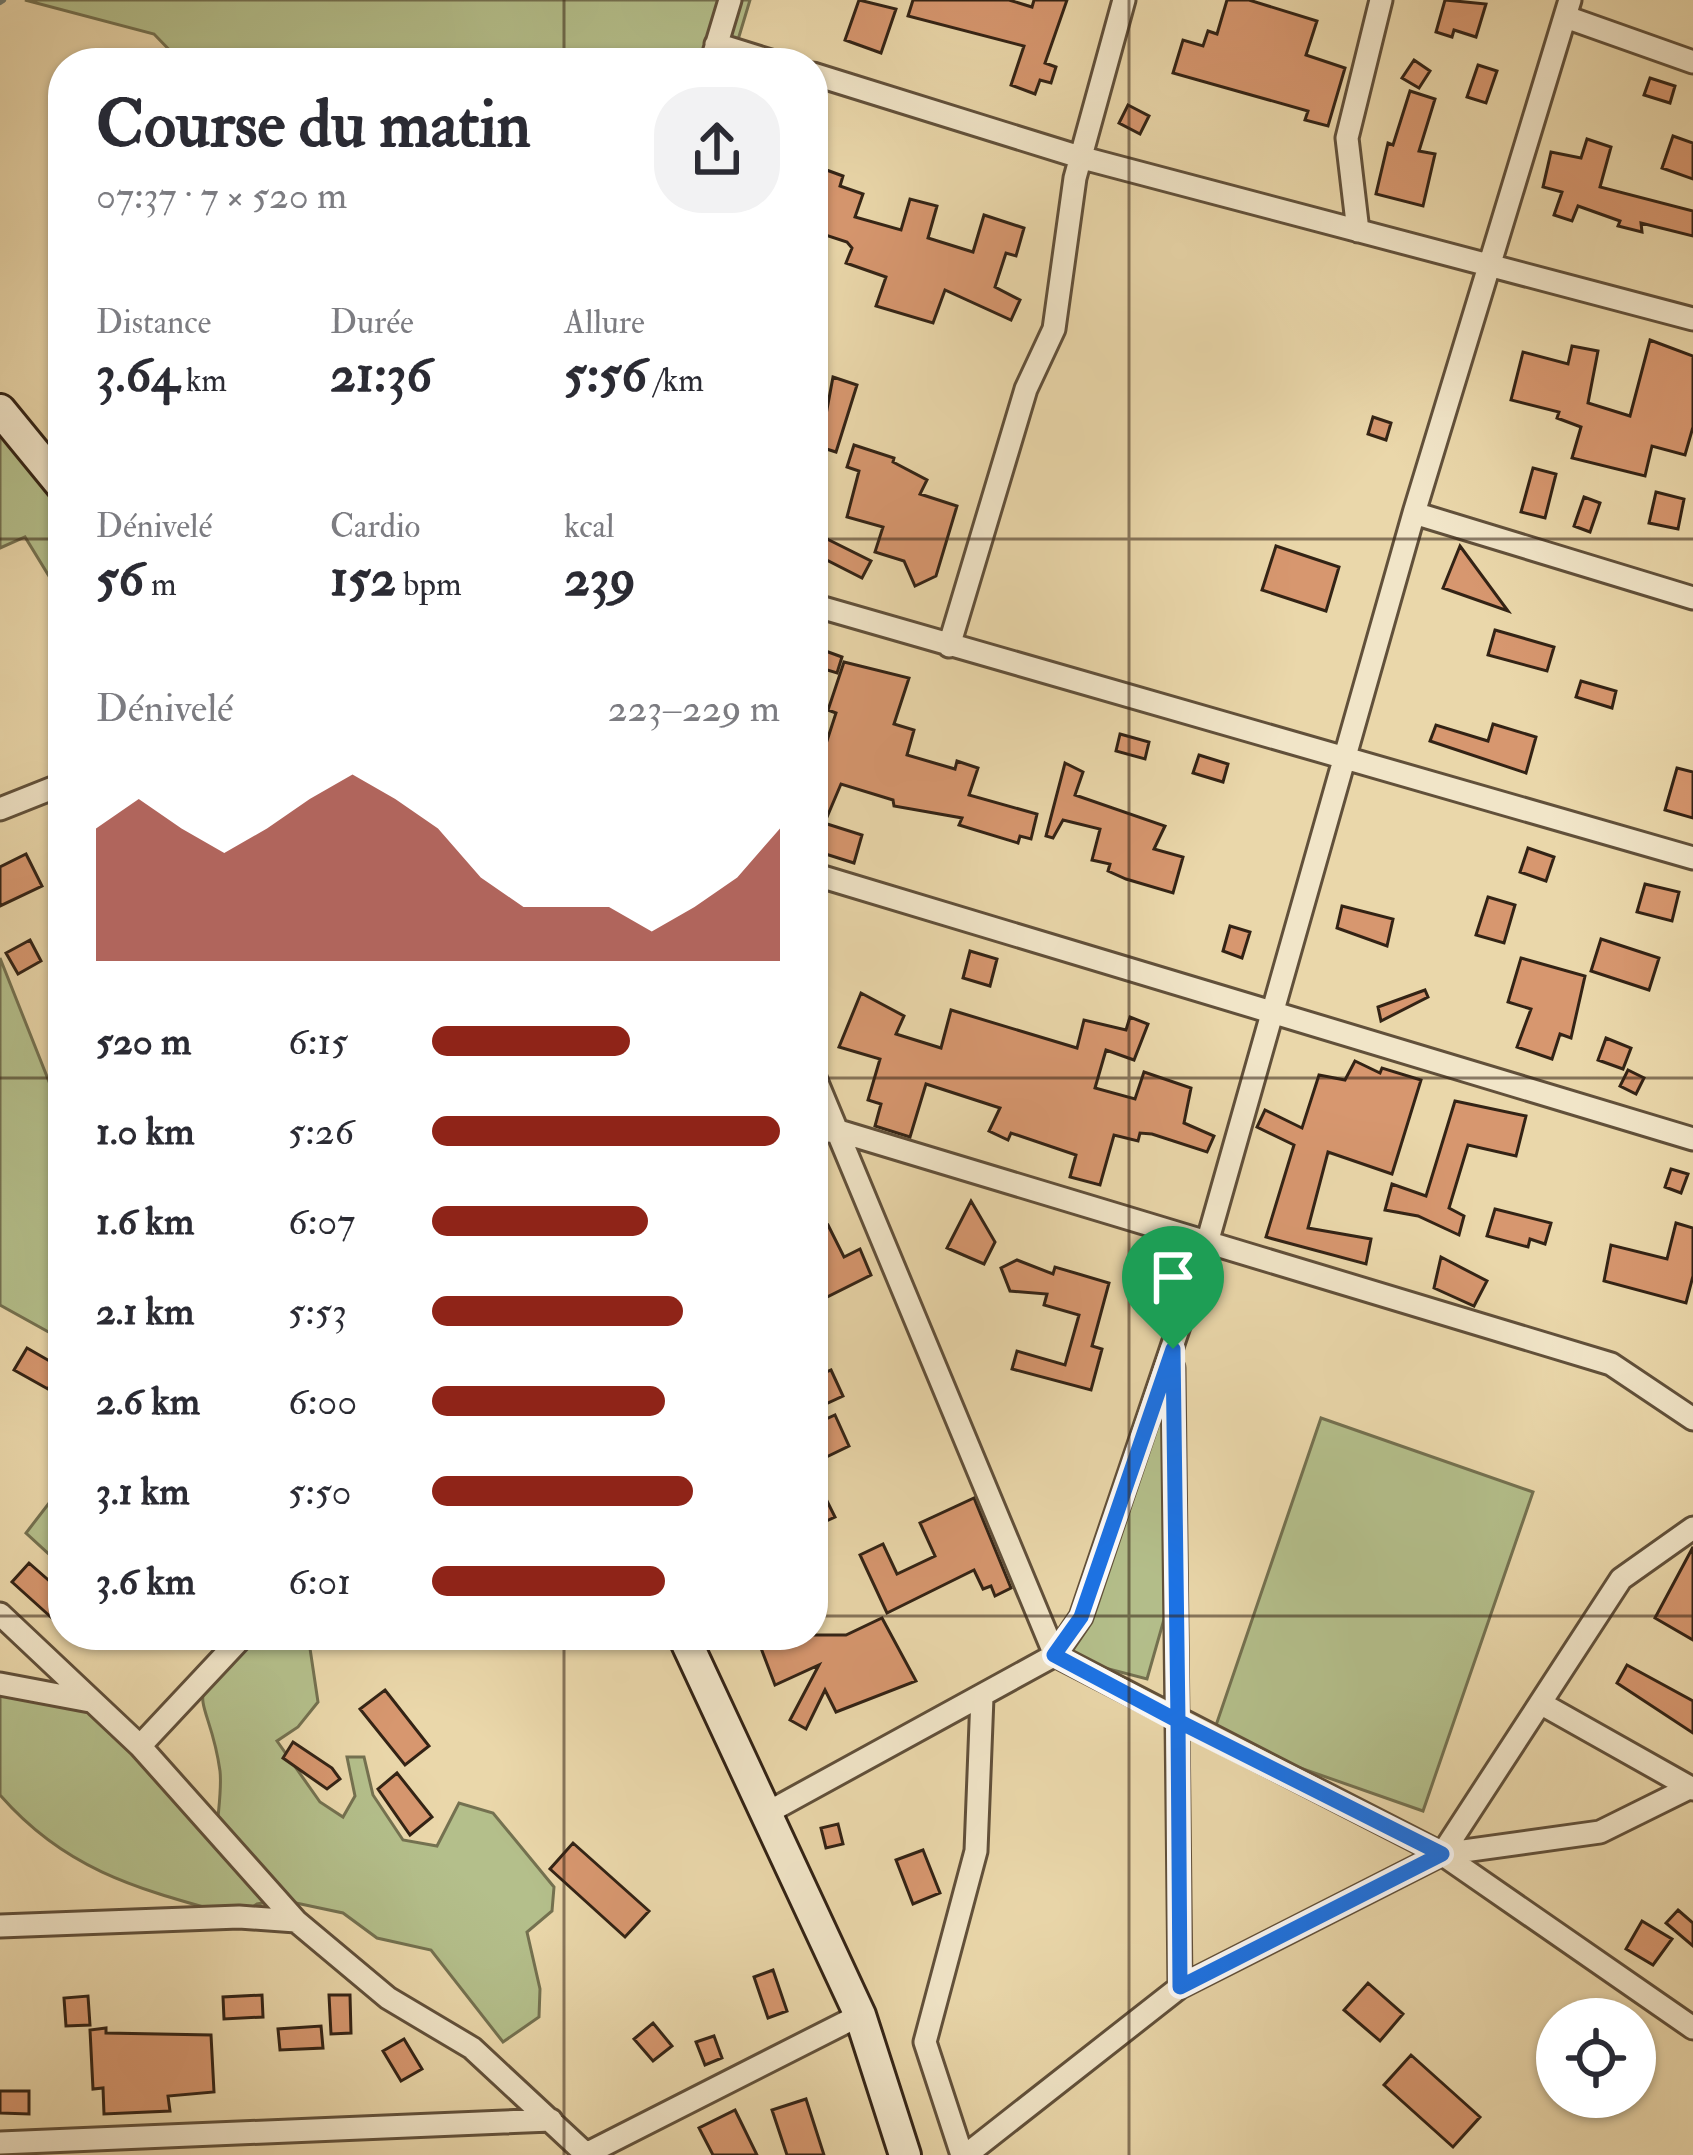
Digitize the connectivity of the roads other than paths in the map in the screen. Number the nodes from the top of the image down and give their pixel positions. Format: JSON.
{"nodes":[{"id":1,"x":730,"y":0,"type":"edge"},
{"id":2,"x":1124,"y":0,"type":"edge"},
{"id":3,"x":1381,"y":0,"type":"edge"},
{"id":4,"x":1568,"y":9,"type":"edge"},
{"id":5,"x":716,"y":48,"type":"edge"},
{"id":6,"x":1693,"y":62,"type":"edge"},
{"id":7,"x":828,"y":79,"type":"edge"},
{"id":8,"x":1083,"y":158,"type":"junction"},
{"id":9,"x":1358,"y":231,"type":"junction"},
{"id":10,"x":1486,"y":263,"type":"junction"},
{"id":11,"x":1693,"y":319,"type":"edge"},
{"id":12,"x":0,"y":410,"type":"edge"},
{"id":13,"x":48,"y":469,"type":"edge"},
{"id":14,"x":1414,"y":513,"type":"junction"},
{"id":15,"x":1693,"y":598,"type":"edge"},
{"id":16,"x":828,"y":610,"type":"edge"},
{"id":17,"x":949,"y":646,"type":"junction"},
{"id":18,"x":1342,"y":760,"type":"junction"},
{"id":19,"x":48,"y":790,"type":"edge"},
{"id":20,"x":0,"y":809,"type":"edge"},
{"id":21,"x":1693,"y":857,"type":"edge"},
{"id":22,"x":828,"y":878,"type":"edge"},
{"id":23,"x":1272,"y":1011,"type":"junction"},
{"id":24,"x":828,"y":1104,"type":"edge"},
{"id":25,"x":828,"y":1131,"type":"edge"},
{"id":26,"x":842,"y":1132,"type":"junction"},
{"id":27,"x":1693,"y":1139,"type":"edge"},
{"id":28,"x":1207,"y":1243,"type":"junction"},
{"id":29,"x":1173,"y":1349,"type":"junction"},
{"id":30,"x":1693,"y":1419,"type":"edge"},
{"id":31,"x":1693,"y":1528,"type":"edge"},
{"id":32,"x":0,"y":1614,"type":"edge"},
{"id":33,"x":230,"y":1650,"type":"edge"},
{"id":34,"x":690,"y":1650,"type":"edge"},
{"id":35,"x":1054,"y":1655,"type":"junction"},
{"id":36,"x":0,"y":1684,"type":"edge"},
{"id":37,"x":982,"y":1697,"type":"junction"},
{"id":38,"x":90,"y":1701,"type":"junction"},
{"id":39,"x":1542,"y":1704,"type":"junction"},
{"id":40,"x":1178,"y":1721,"type":"junction"},
{"id":41,"x":140,"y":1746,"type":"junction"},
{"id":42,"x":1691,"y":1789,"type":"edge"},
{"id":43,"x":765,"y":1814,"type":"junction"},
{"id":44,"x":1442,"y":1854,"type":"junction"},
{"id":45,"x":296,"y":1921,"type":"junction"},
{"id":46,"x":0,"y":1926,"type":"edge"},
{"id":47,"x":1180,"y":1987,"type":"junction"},
{"id":48,"x":860,"y":2015,"type":"junction"},
{"id":49,"x":1693,"y":2029,"type":"edge"},
{"id":50,"x":550,"y":2120,"type":"junction"},
{"id":51,"x":0,"y":2143,"type":"edge"},
{"id":52,"x":198,"y":2144,"type":"edge"},
{"id":53,"x":586,"y":2154,"type":"edge"},
{"id":54,"x":905,"y":2155,"type":"edge"},
{"id":55,"x":964,"y":2155,"type":"edge"}],
"edges":[{"from":1,"to":5,"type":"street"},
{"from":2,"to":8,"type":"street"},
{"from":3,"to":9,"type":"street"},
{"from":4,"to":6,"type":"street"},
{"from":4,"to":10,"type":"street"},
{"from":7,"to":8,"type":"street"},
{"from":8,"to":9,"type":"street"},
{"from":8,"to":17,"type":"street"},
{"from":9,"to":10,"type":"street"},
{"from":10,"to":11,"type":"street"},
{"from":10,"to":14,"type":"street"},
{"from":12,"to":13,"type":"main road"},
{"from":14,"to":15,"type":"street"},
{"from":14,"to":18,"type":"street"},
{"from":16,"to":17,"type":"street"},
{"from":17,"to":18,"type":"street"},
{"from":18,"to":21,"type":"street"},
{"from":18,"to":23,"type":"street"},
{"from":19,"to":20,"type":"street"},
{"from":22,"to":23,"type":"street"},
{"from":23,"to":27,"type":"street"},
{"from":23,"to":28,"type":"street"},
{"from":24,"to":26,"type":"street"},
{"from":25,"to":26,"type":"street"},
{"from":26,"to":28,"type":"street"},
{"from":26,"to":35,"type":"street"},
{"from":28,"to":29,"type":"street"},
{"from":28,"to":30,"type":"street"},
{"from":29,"to":35,"type":"street"},
{"from":29,"to":40,"type":"street"},
{"from":31,"to":39,"type":"street"},
{"from":32,"to":38,"type":"street"},
{"from":33,"to":41,"type":"street"},
{"from":34,"to":43,"type":"main road"},
{"from":35,"to":37,"type":"street"},
{"from":35,"to":40,"type":"street"},
{"from":36,"to":38,"type":"street"},
{"from":37,"to":43,"type":"street"},
{"from":37,"to":55,"type":"street"},
{"from":38,"to":41,"type":"street"},
{"from":39,"to":42,"type":"street"},
{"from":39,"to":44,"type":"street"},
{"from":40,"to":44,"type":"street"},
{"from":40,"to":47,"type":"street"},
{"from":41,"to":45,"type":"street"},
{"from":42,"to":44,"type":"street"},
{"from":43,"to":48,"type":"main road"},
{"from":44,"to":47,"type":"street"},
{"from":44,"to":49,"type":"street"},
{"from":45,"to":46,"type":"street"},
{"from":45,"to":50,"type":"street"},
{"from":47,"to":55,"type":"street"},
{"from":48,"to":53,"type":"street"},
{"from":48,"to":54,"type":"main road"},
{"from":50,"to":52,"type":"street"},
{"from":50,"to":53,"type":"street"},
{"from":51,"to":52,"type":"street"}]}
